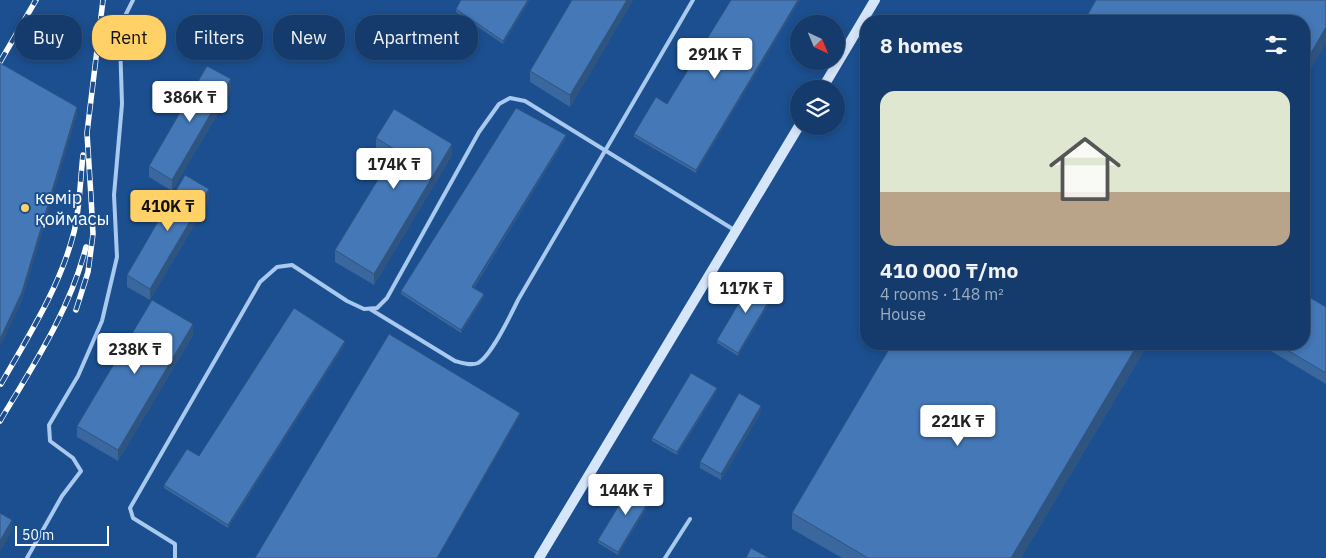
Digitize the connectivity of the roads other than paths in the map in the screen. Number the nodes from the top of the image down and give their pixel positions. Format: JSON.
{"nodes":[{"id":1,"x":133,"y":0,"type":"edge"},
{"id":2,"x":692,"y":0,"type":"edge"},
{"id":3,"x":875,"y":0,"type":"edge"},
{"id":4,"x":866,"y":15,"type":"edge"},
{"id":5,"x":860,"y":25,"type":"edge"},
{"id":6,"x":827,"y":80,"type":"edge"},
{"id":7,"x":794,"y":135,"type":"edge"},
{"id":8,"x":605,"y":150,"type":"junction"},
{"id":9,"x":736,"y":231,"type":"junction"},
{"id":10,"x":368,"y":308,"type":"junction"},
{"id":11,"x":690,"y":519,"type":"dead end"},
{"id":12,"x":27,"y":558,"type":"edge"},
{"id":13,"x":175,"y":558,"type":"edge"},
{"id":14,"x":539,"y":558,"type":"edge"},
{"id":15,"x":665,"y":558,"type":"edge"}],
"edges":[{"from":1,"to":12,"type":"lane"},
{"from":2,"to":8,"type":"lane"},
{"from":3,"to":4,"type":"street"},
{"from":5,"to":6,"type":"street"},
{"from":7,"to":9,"type":"street"},
{"from":8,"to":9,"type":"lane"},
{"from":8,"to":10,"type":"lane"},
{"from":8,"to":10,"type":"lane"},
{"from":9,"to":14,"type":"street"},
{"from":10,"to":13,"type":"lane"},
{"from":11,"to":15,"type":"lane"}]}
